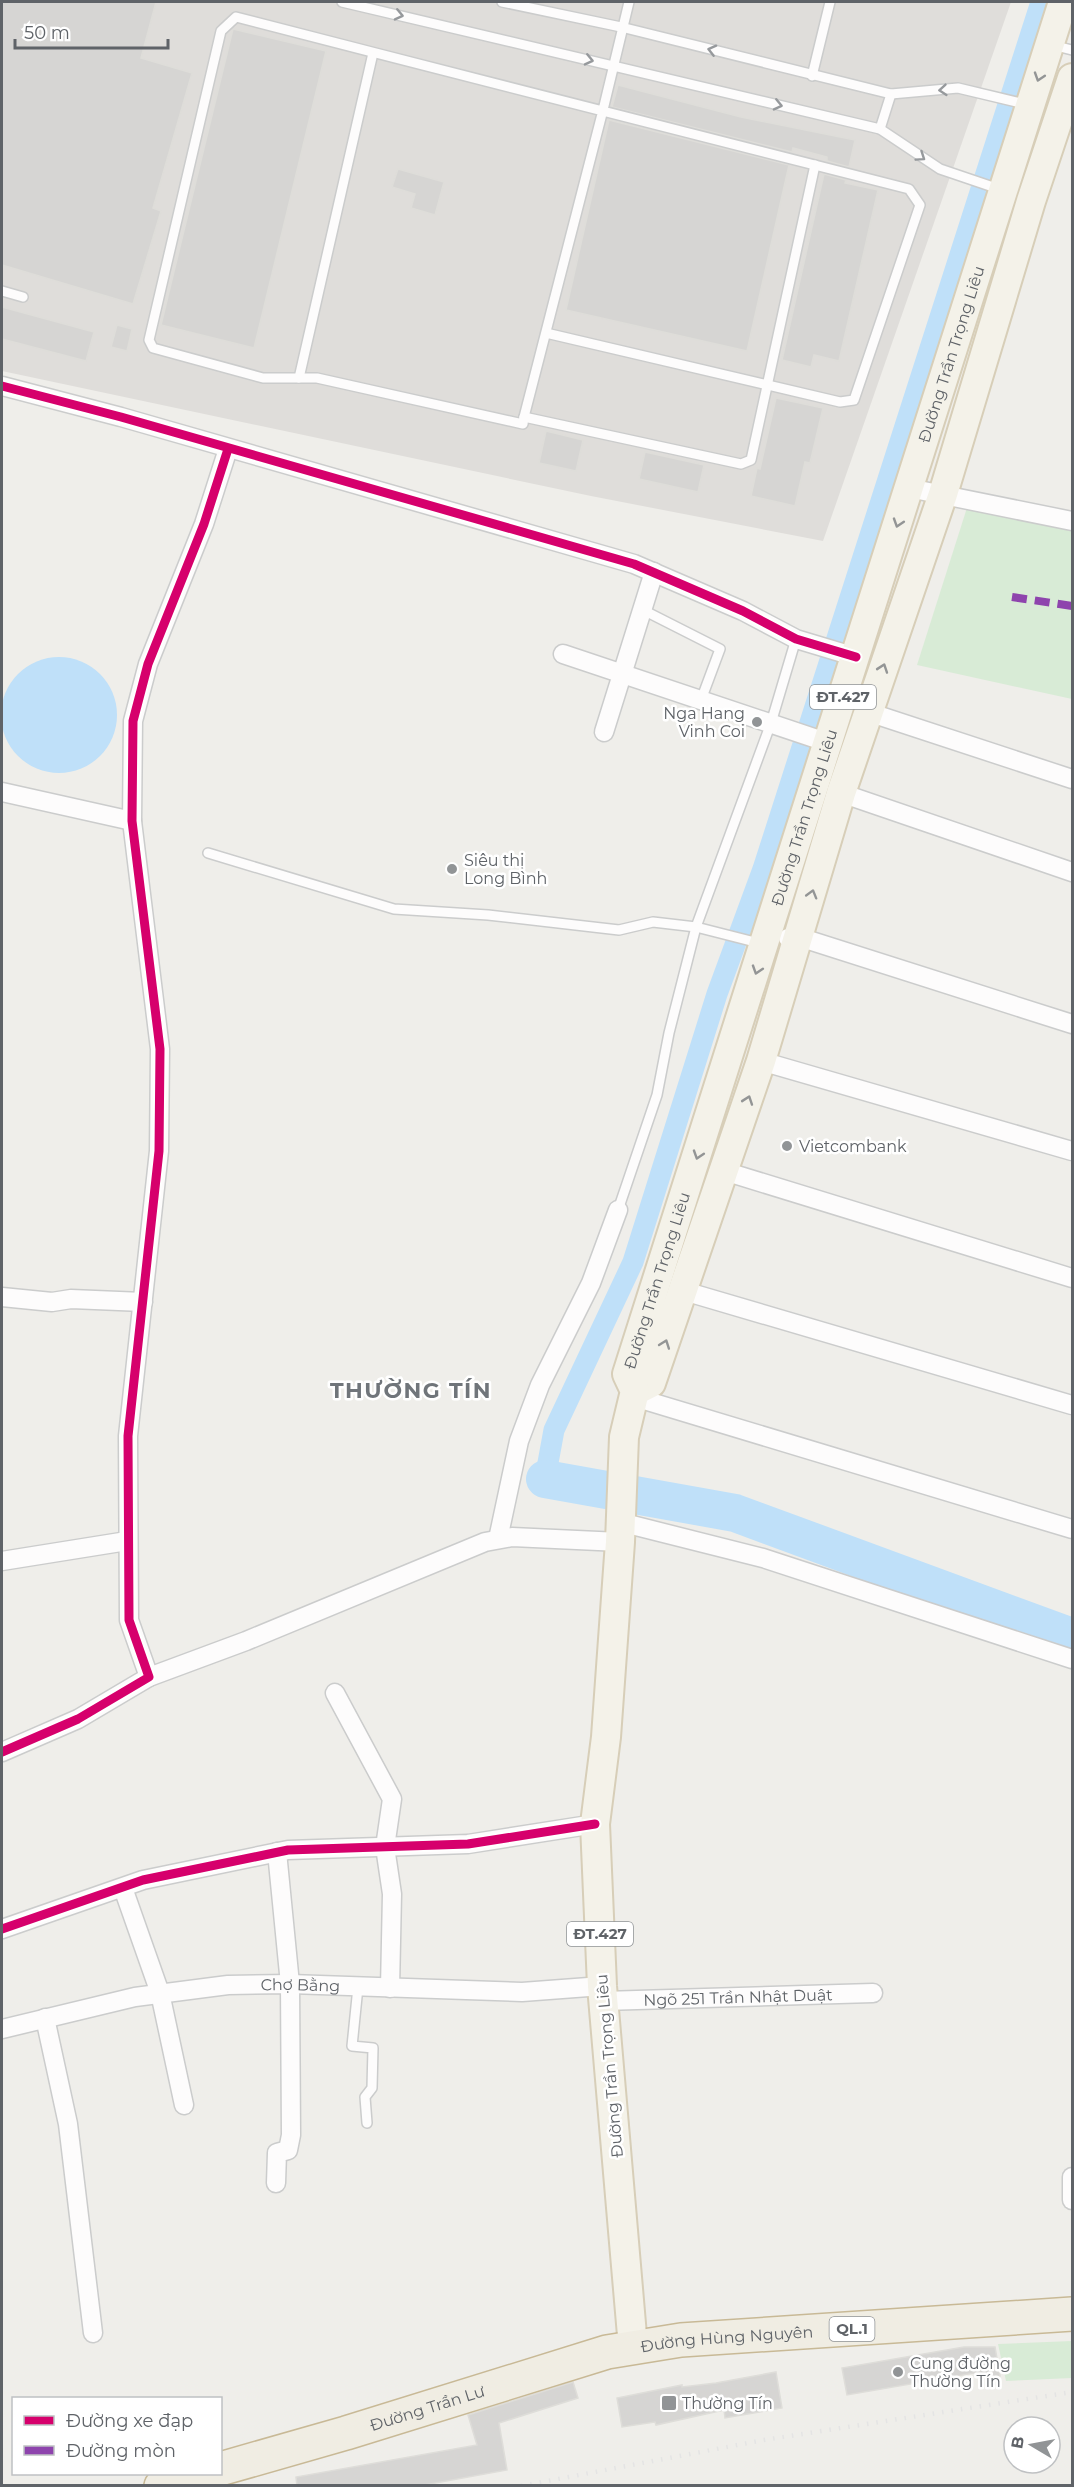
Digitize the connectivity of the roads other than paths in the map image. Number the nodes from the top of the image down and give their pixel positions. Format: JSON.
{"nodes":[{"id":1,"x":342,"y":2,"type":"edge"},
{"id":2,"x":502,"y":2,"type":"edge"},
{"id":3,"x":629,"y":2,"type":"edge"},
{"id":4,"x":830,"y":2,"type":"edge"},
{"id":5,"x":1063,"y":2,"type":"edge"},
{"id":6,"x":535,"y":5,"type":"edge"},
{"id":7,"x":621,"y":27,"type":"junction"},
{"id":8,"x":1061,"y":48,"type":"edge"},
{"id":9,"x":373,"y":53,"type":"junction"},
{"id":10,"x":614,"y":66,"type":"junction"},
{"id":11,"x":812,"y":76,"type":"junction"},
{"id":12,"x":1072,"y":78,"type":"edge"},
{"id":13,"x":891,"y":94,"type":"junction"},
{"id":14,"x":1026,"y":104,"type":"junction"},
{"id":15,"x":603,"y":110,"type":"junction"},
{"id":16,"x":1061,"y":114,"type":"junction"},
{"id":17,"x":880,"y":129,"type":"junction"},
{"id":18,"x":815,"y":165,"type":"junction"},
{"id":19,"x":1000,"y":189,"type":"junction"},
{"id":20,"x":1031,"y":201,"type":"junction"},
{"id":21,"x":2,"y":291,"type":"edge"},
{"id":22,"x":23,"y":297,"type":"dead end"},
{"id":23,"x":546,"y":333,"type":"junction"},
{"id":24,"x":299,"y":378,"type":"junction"},
{"id":25,"x":768,"y":385,"type":"junction"},
{"id":26,"x":2,"y":386,"type":"edge"},
{"id":27,"x":524,"y":417,"type":"junction"},
{"id":28,"x":228,"y":448,"type":"junction"},
{"id":29,"x":909,"y":488,"type":"junction"},
{"id":30,"x":943,"y":494,"type":"junction"},
{"id":31,"x":1072,"y":521,"type":"edge"},
{"id":32,"x":654,"y":572,"type":"junction"},
{"id":33,"x":643,"y":610,"type":"junction"},
{"id":34,"x":797,"y":639,"type":"junction"},
{"id":35,"x":563,"y":654,"type":"dead end"},
{"id":36,"x":856,"y":657,"type":"junction"},
{"id":37,"x":624,"y":675,"type":"junction"},
{"id":38,"x":701,"y":700,"type":"junction"},
{"id":39,"x":868,"y":712,"type":"junction"},
{"id":40,"x":771,"y":723,"type":"junction"},
{"id":41,"x":604,"y":732,"type":"dead end"},
{"id":42,"x":823,"y":741,"type":"junction"},
{"id":43,"x":1072,"y":778,"type":"edge"},
{"id":44,"x":2,"y":792,"type":"edge"},
{"id":45,"x":841,"y":793,"type":"junction"},
{"id":46,"x":132,"y":821,"type":"junction"},
{"id":47,"x":208,"y":853,"type":"dead end"},
{"id":48,"x":1072,"y":873,"type":"edge"},
{"id":49,"x":700,"y":928,"type":"junction"},
{"id":50,"x":800,"y":937,"type":"junction"},
{"id":51,"x":759,"y":940,"type":"junction"},
{"id":52,"x":1072,"y":1024,"type":"edge"},
{"id":53,"x":761,"y":1061,"type":"junction"},
{"id":54,"x":1072,"y":1151,"type":"edge"},
{"id":55,"x":724,"y":1171,"type":"junction"},
{"id":56,"x":618,"y":1210,"type":"joint"},
{"id":57,"x":1072,"y":1278,"type":"edge"},
{"id":58,"x":684,"y":1291,"type":"junction"},
{"id":59,"x":2,"y":1297,"type":"edge"},
{"id":60,"x":143,"y":1302,"type":"junction"},
{"id":61,"x":634,"y":1394,"type":"junction"},
{"id":62,"x":1072,"y":1405,"type":"edge"},
{"id":63,"x":1072,"y":1529,"type":"edge"},
{"id":64,"x":620,"y":1532,"type":"junction"},
{"id":65,"x":498,"y":1539,"type":"junction"},
{"id":66,"x":128,"y":1541,"type":"junction"},
{"id":67,"x":2,"y":1561,"type":"edge"},
{"id":68,"x":1072,"y":1659,"type":"edge"},
{"id":69,"x":149,"y":1677,"type":"junction"},
{"id":70,"x":335,"y":1693,"type":"dead end"},
{"id":71,"x":2,"y":1752,"type":"edge"},
{"id":72,"x":595,"y":1824,"type":"junction"},
{"id":73,"x":385,"y":1847,"type":"junction"},
{"id":74,"x":277,"y":1852,"type":"junction"},
{"id":75,"x":123,"y":1888,"type":"junction"},
{"id":76,"x":2,"y":1929,"type":"edge"},
{"id":77,"x":290,"y":1984,"type":"junction"},
{"id":78,"x":358,"y":1987,"type":"junction"},
{"id":79,"x":390,"y":1988,"type":"junction"},
{"id":80,"x":873,"y":1993,"type":"dead end"},
{"id":81,"x":160,"y":1994,"type":"junction"},
{"id":82,"x":603,"y":1994,"type":"junction"},
{"id":83,"x":45,"y":2018,"type":"junction"},
{"id":84,"x":2,"y":2029,"type":"edge"},
{"id":85,"x":184,"y":2105,"type":"dead end"},
{"id":86,"x":367,"y":2123,"type":"dead end"},
{"id":87,"x":1072,"y":2177,"type":"edge"},
{"id":88,"x":276,"y":2183,"type":"dead end"},
{"id":89,"x":1072,"y":2200,"type":"edge"},
{"id":90,"x":1072,"y":2314,"type":"edge"},
{"id":91,"x":93,"y":2333,"type":"dead end"},
{"id":92,"x":633,"y":2347,"type":"junction"},
{"id":93,"x":222,"y":2468,"type":"edge"},
{"id":94,"x":200,"y":2475,"type":"edge"},
{"id":95,"x":161,"y":2486,"type":"edge"}],
"edges":[{"from":1,"to":10,"type":"lane","one_way":true},
{"from":2,"to":6,"type":"lane"},
{"from":3,"to":7,"type":"lane"},
{"from":4,"to":11,"type":"lane"},
{"from":5,"to":8,"type":"main road","name":"Đường Trần Trọng Liêu","number":"ĐT.427"},
{"from":6,"to":7,"type":"lane"},
{"from":7,"to":10,"type":"lane"},
{"from":11,"to":7,"type":"lane","one_way":true},
{"from":8,"to":14,"type":"main road","name":"Đường Trần Trọng Liêu","number":"ĐT.427","one_way":true},
{"from":9,"to":15,"type":"lane"},
{"from":9,"to":24,"type":"lane"},
{"from":9,"to":24,"type":"lane"},
{"from":10,"to":15,"type":"lane"},
{"from":10,"to":17,"type":"lane","one_way":true},
{"from":11,"to":13,"type":"lane"},
{"from":12,"to":16,"type":"main road","name":"Đường Trần Trọng Liêu","number":"ĐT.427"},
{"from":14,"to":13,"type":"lane","one_way":true},
{"from":13,"to":17,"type":"lane"},
{"from":14,"to":16,"type":"street"},
{"from":14,"to":19,"type":"main road","name":"Đường Trần Trọng Liêu","number":"ĐT.427"},
{"from":15,"to":18,"type":"lane"},
{"from":15,"to":23,"type":"lane"},
{"from":16,"to":20,"type":"main road","name":"Đường Trần Trọng Liêu","number":"ĐT.427"},
{"from":17,"to":19,"type":"lane","one_way":true},
{"from":18,"to":25,"type":"lane"},
{"from":18,"to":25,"type":"lane"},
{"from":19,"to":20,"type":"street"},
{"from":19,"to":29,"type":"main road","name":"Đường Trần Trọng Liêu","number":"ĐT.427"},
{"from":20,"to":30,"type":"main road","name":"Đường Trần Trọng Liêu","number":"ĐT.427"},
{"from":21,"to":22,"type":"lane"},
{"from":23,"to":25,"type":"lane"},
{"from":23,"to":27,"type":"lane"},
{"from":24,"to":27,"type":"lane"},
{"from":25,"to":27,"type":"lane"},
{"from":26,"to":28,"type":"street"},
{"from":28,"to":32,"type":"street"},
{"from":28,"to":46,"type":"street"},
{"from":29,"to":30,"type":"street"},
{"from":29,"to":36,"type":"main road","name":"Đường Trần Trọng Liêu","number":"ĐT.427","one_way":true},
{"from":30,"to":31,"type":"street"},
{"from":39,"to":30,"type":"main road","name":"Đường Trần Trọng Liêu","number":"ĐT.427","one_way":true},
{"from":32,"to":33,"type":"street"},
{"from":32,"to":34,"type":"street"},
{"from":33,"to":37,"type":"street"},
{"from":33,"to":38,"type":"lane"},
{"from":34,"to":36,"type":"street"},
{"from":34,"to":40,"type":"lane"},
{"from":35,"to":37,"type":"street"},
{"from":36,"to":42,"type":"main road","name":"Đường Trần Trọng Liêu","number":"ĐT.427"},
{"from":37,"to":38,"type":"street"},
{"from":37,"to":41,"type":"street"},
{"from":38,"to":40,"type":"street"},
{"from":39,"to":43,"type":"street"},
{"from":39,"to":45,"type":"main road","name":"Đường Trần Trọng Liêu","number":"ĐT.427"},
{"from":40,"to":42,"type":"street"},
{"from":40,"to":49,"type":"lane"},
{"from":42,"to":51,"type":"main road","name":"Đường Trần Trọng Liêu","number":"ĐT.427"},
{"from":44,"to":46,"type":"street"},
{"from":45,"to":48,"type":"street"},
{"from":50,"to":45,"type":"main road","name":"Đường Trần Trọng Liêu","number":"ĐT.427","one_way":true},
{"from":46,"to":60,"type":"street"},
{"from":47,"to":49,"type":"lane"},
{"from":49,"to":51,"type":"lane"},
{"from":49,"to":56,"type":"lane"},
{"from":50,"to":51,"type":"street"},
{"from":50,"to":52,"type":"street"},
{"from":50,"to":53,"type":"main road","name":"Đường Trần Trọng Liêu","number":"ĐT.427"},
{"from":51,"to":61,"type":"main road","name":"Đường Trần Trọng Liêu","number":"ĐT.427","one_way":true},
{"from":53,"to":54,"type":"street"},
{"from":55,"to":53,"type":"main road","name":"Đường Trần Trọng Liêu","number":"ĐT.427","one_way":true},
{"from":55,"to":57,"type":"street"},
{"from":55,"to":58,"type":"main road","name":"Đường Trần Trọng Liêu","number":"ĐT.427"},
{"from":56,"to":65,"type":"street"},
{"from":61,"to":58,"type":"main road","name":"Đường Trần Trọng Liêu","number":"ĐT.427","one_way":true},
{"from":58,"to":62,"type":"street"},
{"from":59,"to":60,"type":"street"},
{"from":60,"to":66,"type":"street"},
{"from":61,"to":63,"type":"street"},
{"from":61,"to":64,"type":"main road","name":"Đường Trần Trọng Liêu","number":"ĐT.427"},
{"from":64,"to":65,"type":"street"},
{"from":64,"to":68,"type":"street"},
{"from":64,"to":72,"type":"main road","name":"Đường Trần Trọng Liêu","number":"ĐT.427"},
{"from":65,"to":69,"type":"street"},
{"from":66,"to":67,"type":"street"},
{"from":66,"to":69,"type":"street"},
{"from":69,"to":71,"type":"street"},
{"from":70,"to":73,"type":"street"},
{"from":72,"to":73,"type":"street"},
{"from":72,"to":82,"type":"main road","name":"Đường Trần Trọng Liêu","number":"ĐT.427"},
{"from":73,"to":74,"type":"street"},
{"from":73,"to":79,"type":"street"},
{"from":74,"to":75,"type":"street"},
{"from":74,"to":77,"type":"street"},
{"from":75,"to":76,"type":"street"},
{"from":75,"to":81,"type":"street"},
{"from":77,"to":78,"type":"street","name":"Chợ Bằng"},
{"from":77,"to":81,"type":"street","name":"Chợ Bằng"},
{"from":77,"to":88,"type":"street"},
{"from":78,"to":79,"type":"street","name":"Chợ Bằng"},
{"from":78,"to":86,"type":"lane"},
{"from":79,"to":82,"type":"street","name":"Chợ Bằng"},
{"from":80,"to":82,"type":"street","name":"Ngõ 251 Trần Nhật Duật"},
{"from":81,"to":83,"type":"street","name":"Chợ Bằng"},
{"from":81,"to":85,"type":"street"},
{"from":82,"to":92,"type":"main road","name":"Đường Trần Trọng Liêu","number":"ĐT.427"},
{"from":83,"to":84,"type":"street","name":"Chợ Bằng"},
{"from":83,"to":91,"type":"street"},
{"from":87,"to":89,"type":"street"},
{"from":90,"to":92,"type":"highway","name":"Đường Hùng Nguyên","number":"QL.1"},
{"from":92,"to":93,"type":"highway","name":"Đường Trần Lư","number":"QL.1"},
{"from":94,"to":95,"type":"highway"}]}
